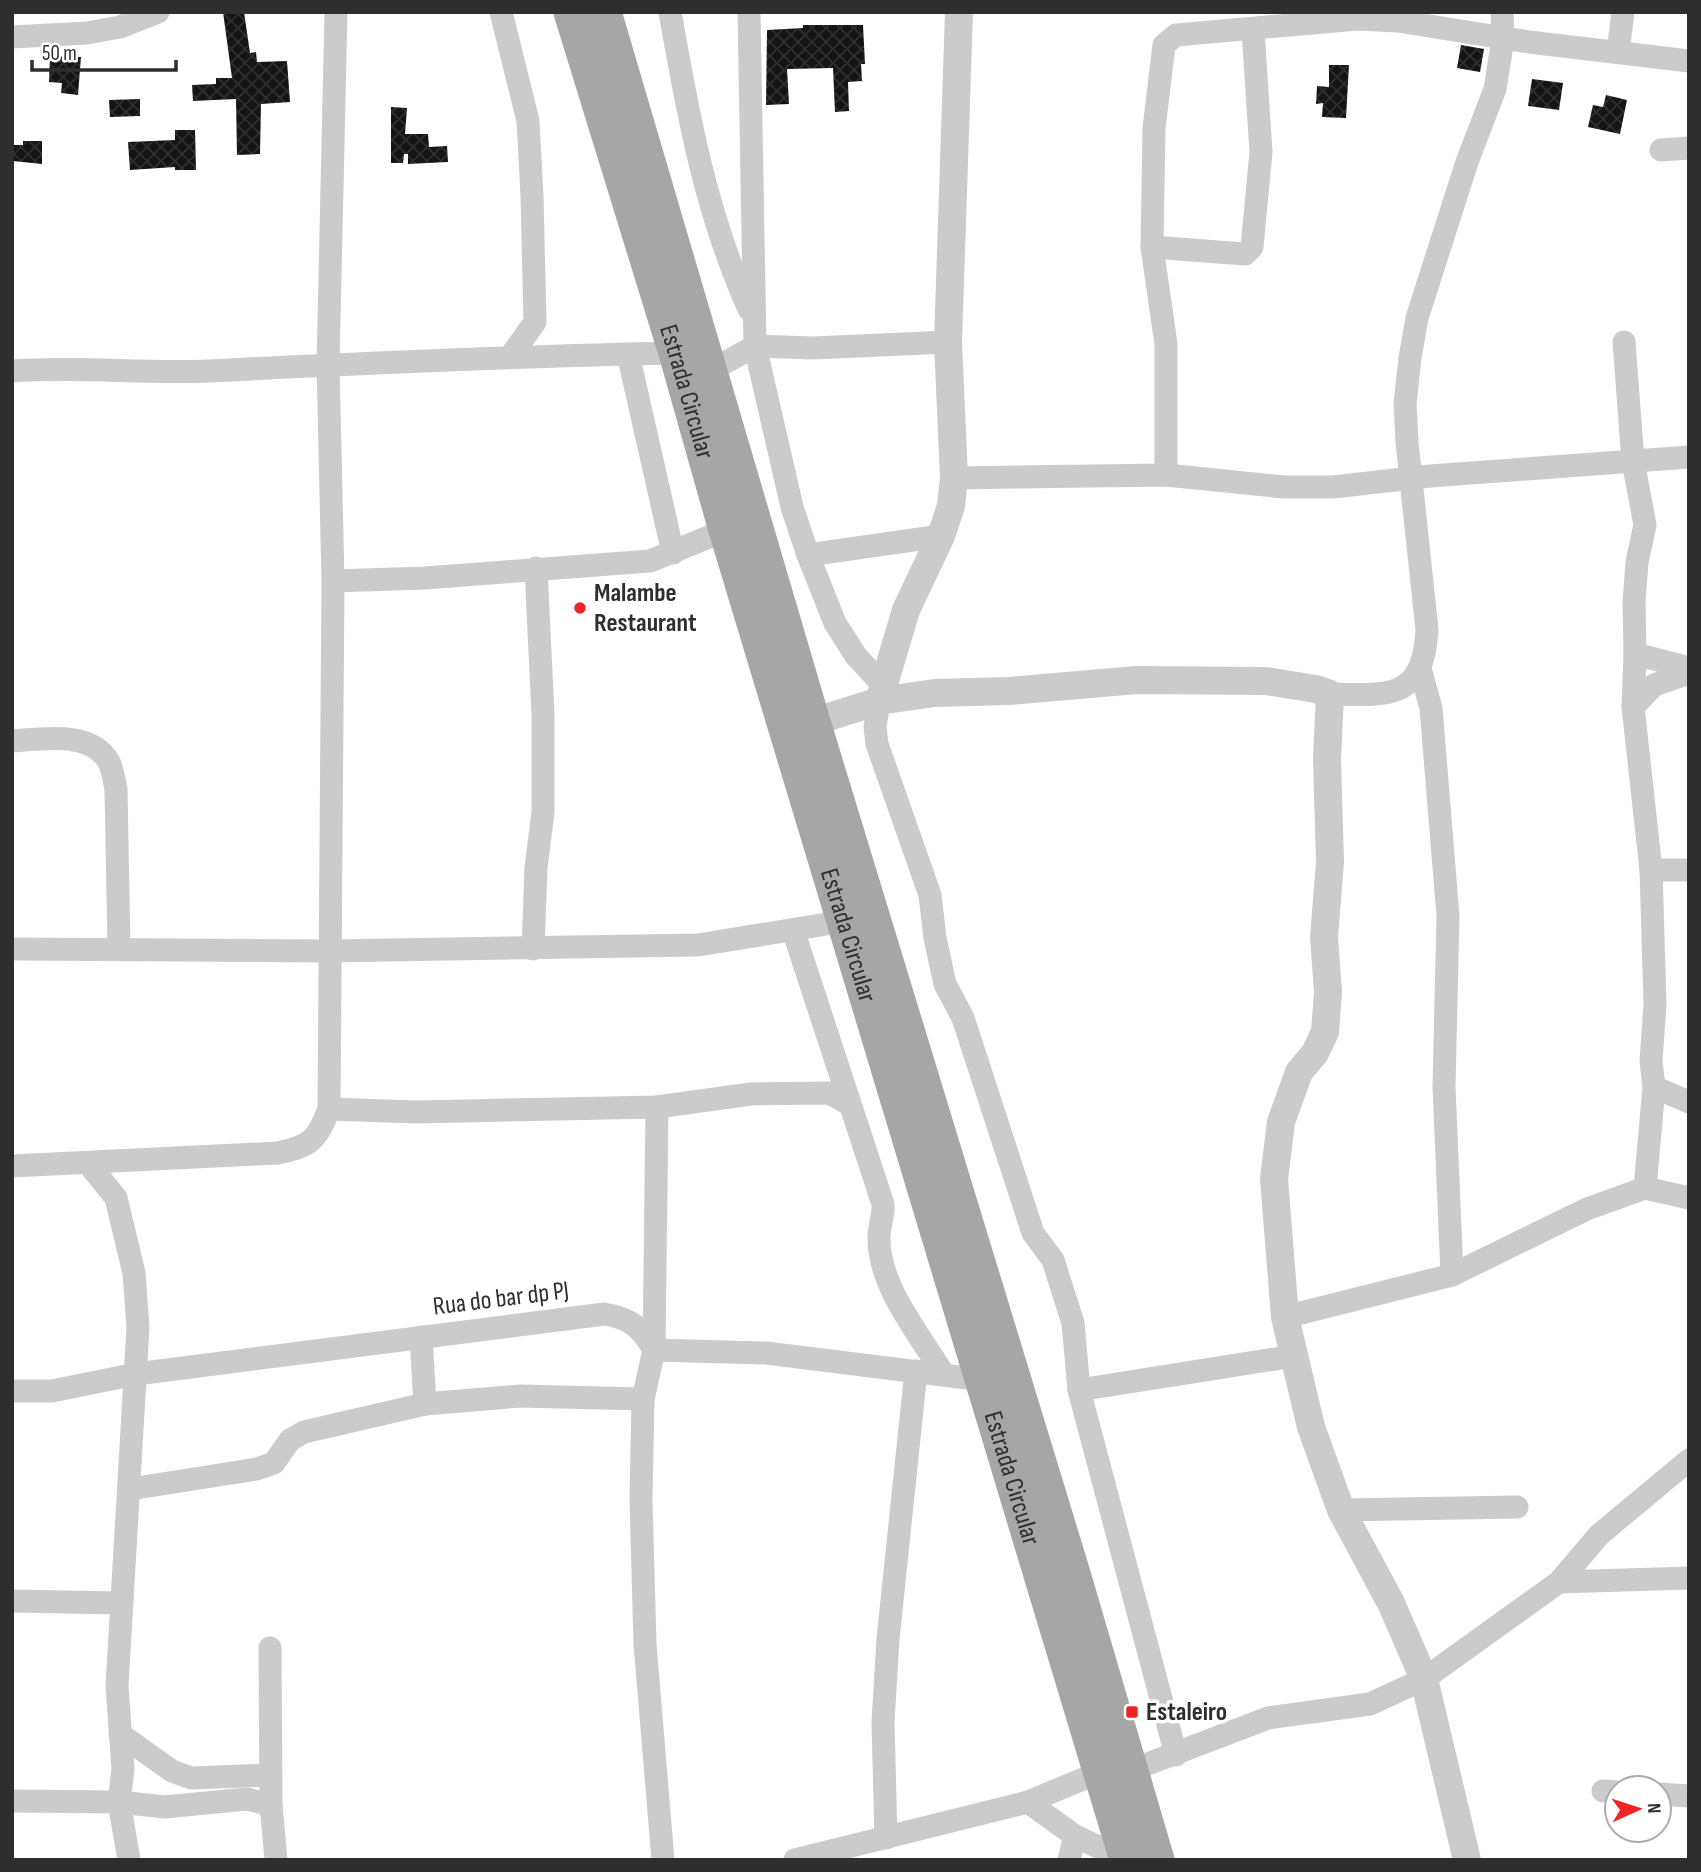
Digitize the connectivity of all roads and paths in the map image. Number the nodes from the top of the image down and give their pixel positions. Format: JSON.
{"nodes":[{"id":1,"x":158,"y":12,"type":"edge"},
{"id":2,"x":336,"y":12,"type":"edge"},
{"id":3,"x":501,"y":12,"type":"edge"},
{"id":4,"x":570,"y":12,"type":"edge"},
{"id":5,"x":604,"y":12,"type":"edge"},
{"id":6,"x":670,"y":12,"type":"edge"},
{"id":7,"x":749,"y":12,"type":"edge"},
{"id":8,"x":960,"y":12,"type":"edge"},
{"id":9,"x":1502,"y":12,"type":"edge"},
{"id":10,"x":1623,"y":12,"type":"edge"},
{"id":11,"x":1252,"y":30,"type":"junction"},
{"id":12,"x":12,"y":37,"type":"edge"},
{"id":13,"x":1503,"y":39,"type":"junction"},
{"id":14,"x":1618,"y":52,"type":"junction"},
{"id":15,"x":1689,"y":61,"type":"edge"},
{"id":16,"x":1689,"y":148,"type":"edge"},
{"id":17,"x":1661,"y":150,"type":"dead end"},
{"id":18,"x":1152,"y":247,"type":"junction"},
{"id":19,"x":753,"y":318,"type":"junction"},
{"id":20,"x":535,"y":322,"type":"junction"},
{"id":21,"x":948,"y":342,"type":"junction"},
{"id":22,"x":1624,"y":342,"type":"dead end"},
{"id":23,"x":755,"y":346,"type":"junction"},
{"id":24,"x":677,"y":353,"type":"junction"},
{"id":25,"x":628,"y":354,"type":"junction"},
{"id":26,"x":567,"y":355,"type":"junction"},
{"id":27,"x":510,"y":357,"type":"junction"},
{"id":28,"x":328,"y":364,"type":"junction"},
{"id":29,"x":12,"y":371,"type":"edge"},
{"id":30,"x":710,"y":371,"type":"junction"},
{"id":31,"x":1689,"y":457,"type":"edge"},
{"id":32,"x":1633,"y":461,"type":"junction"},
{"id":33,"x":1166,"y":475,"type":"junction"},
{"id":34,"x":954,"y":478,"type":"junction"},
{"id":35,"x":1411,"y":478,"type":"junction"},
{"id":36,"x":726,"y":530,"type":"junction"},
{"id":37,"x":941,"y":536,"type":"junction"},
{"id":38,"x":673,"y":553,"type":"junction"},
{"id":39,"x":808,"y":555,"type":"junction"},
{"id":40,"x":536,"y":568,"type":"junction"},
{"id":41,"x":333,"y":581,"type":"junction"},
{"id":42,"x":1635,"y":654,"type":"junction"},
{"id":43,"x":1689,"y":670,"type":"edge"},
{"id":44,"x":1421,"y":672,"type":"junction"},
{"id":45,"x":881,"y":693,"type":"junction"},
{"id":46,"x":1331,"y":694,"type":"junction"},
{"id":47,"x":1633,"y":707,"type":"junction"},
{"id":48,"x":813,"y":722,"type":"junction"},
{"id":49,"x":12,"y":741,"type":"edge"},
{"id":50,"x":1651,"y":870,"type":"junction"},
{"id":51,"x":1689,"y":870,"type":"edge"},
{"id":52,"x":845,"y":921,"type":"junction"},
{"id":53,"x":793,"y":930,"type":"junction"},
{"id":54,"x":12,"y":949,"type":"edge"},
{"id":55,"x":119,"y":949,"type":"junction"},
{"id":56,"x":533,"y":949,"type":"junction"},
{"id":57,"x":329,"y":951,"type":"junction"},
{"id":58,"x":835,"y":1083,"type":"junction"},
{"id":59,"x":1654,"y":1087,"type":"junction"},
{"id":60,"x":1689,"y":1102,"type":"edge"},
{"id":61,"x":657,"y":1107,"type":"junction"},
{"id":62,"x":329,"y":1109,"type":"junction"},
{"id":63,"x":128,"y":1160,"type":"junction"},
{"id":64,"x":88,"y":1163,"type":"junction"},
{"id":65,"x":12,"y":1166,"type":"edge"},
{"id":66,"x":1646,"y":1188,"type":"junction"},
{"id":67,"x":116,"y":1198,"type":"junction"},
{"id":68,"x":1689,"y":1198,"type":"edge"},
{"id":69,"x":1452,"y":1275,"type":"junction"},
{"id":70,"x":1285,"y":1317,"type":"junction"},
{"id":71,"x":421,"y":1337,"type":"junction"},
{"id":72,"x":654,"y":1350,"type":"junction"},
{"id":73,"x":1294,"y":1356,"type":"junction"},
{"id":74,"x":916,"y":1371,"type":"junction"},
{"id":75,"x":136,"y":1374,"type":"junction"},
{"id":76,"x":944,"y":1375,"type":"junction"},
{"id":77,"x":983,"y":1380,"type":"junction"},
{"id":78,"x":1079,"y":1390,"type":"junction"},
{"id":79,"x":12,"y":1391,"type":"edge"},
{"id":80,"x":643,"y":1399,"type":"junction"},
{"id":81,"x":425,"y":1404,"type":"junction"},
{"id":82,"x":1689,"y":1461,"type":"edge"},
{"id":83,"x":130,"y":1489,"type":"junction"},
{"id":84,"x":1517,"y":1507,"type":"dead end"},
{"id":85,"x":1341,"y":1510,"type":"junction"},
{"id":86,"x":1689,"y":1578,"type":"edge"},
{"id":87,"x":1559,"y":1582,"type":"junction"},
{"id":88,"x":12,"y":1601,"type":"edge"},
{"id":89,"x":120,"y":1602,"type":"junction"},
{"id":90,"x":270,"y":1648,"type":"dead end"},
{"id":91,"x":1424,"y":1679,"type":"junction"},
{"id":92,"x":120,"y":1734,"type":"junction"},
{"id":93,"x":1176,"y":1755,"type":"junction"},
{"id":94,"x":1116,"y":1771,"type":"junction"},
{"id":95,"x":270,"y":1774,"type":"junction"},
{"id":96,"x":12,"y":1801,"type":"edge"},
{"id":97,"x":119,"y":1802,"type":"junction"},
{"id":98,"x":1028,"y":1802,"type":"junction"},
{"id":99,"x":271,"y":1805,"type":"junction"},
{"id":100,"x":1075,"y":1836,"type":"junction"},
{"id":101,"x":886,"y":1838,"type":"junction"},
{"id":102,"x":130,"y":1860,"type":"edge"},
{"id":103,"x":276,"y":1860,"type":"edge"},
{"id":104,"x":663,"y":1860,"type":"edge"},
{"id":105,"x":795,"y":1860,"type":"edge"},
{"id":106,"x":1069,"y":1860,"type":"edge"},
{"id":107,"x":1127,"y":1860,"type":"edge"},
{"id":108,"x":1157,"y":1860,"type":"edge"},
{"id":109,"x":1467,"y":1860,"type":"edge"}],
"edges":[{"from":1,"to":12,"type":"street"},
{"from":2,"to":28,"type":"street"},
{"from":3,"to":20,"type":"street"},
{"from":4,"to":24,"type":"main road","name":"Estrada Circular"},
{"from":5,"to":30,"type":"main road","name":"Estrada Circular"},
{"from":6,"to":19,"type":"street"},
{"from":7,"to":19,"type":"street"},
{"from":8,"to":21,"type":"street"},
{"from":9,"to":13,"type":"street"},
{"from":10,"to":14,"type":"street"},
{"from":11,"to":13,"type":"street"},
{"from":11,"to":18,"type":"street"},
{"from":11,"to":18,"type":"street"},
{"from":13,"to":14,"type":"street"},
{"from":13,"to":35,"type":"street"},
{"from":14,"to":15,"type":"street"},
{"from":16,"to":17,"type":"street"},
{"from":18,"to":33,"type":"street"},
{"from":19,"to":23,"type":"street"},
{"from":20,"to":26,"type":"street"},
{"from":20,"to":27,"type":"street"},
{"from":21,"to":23,"type":"street"},
{"from":21,"to":34,"type":"street"},
{"from":22,"to":32,"type":"street"},
{"from":23,"to":30,"type":"street"},
{"from":23,"to":39,"type":"street"},
{"from":24,"to":25,"type":"street"},
{"from":24,"to":36,"type":"main road","name":"Estrada Circular"},
{"from":25,"to":26,"type":"street"},
{"from":25,"to":38,"type":"street"},
{"from":26,"to":27,"type":"street"},
{"from":27,"to":28,"type":"street"},
{"from":28,"to":29,"type":"street"},
{"from":28,"to":41,"type":"street"},
{"from":30,"to":48,"type":"main road","name":"Estrada Circular"},
{"from":31,"to":32,"type":"street"},
{"from":32,"to":35,"type":"street"},
{"from":32,"to":42,"type":"street"},
{"from":33,"to":34,"type":"street"},
{"from":33,"to":35,"type":"street"},
{"from":34,"to":37,"type":"street"},
{"from":35,"to":44,"type":"street"},
{"from":36,"to":38,"type":"street"},
{"from":36,"to":52,"type":"main road","name":"Estrada Circular"},
{"from":37,"to":39,"type":"street"},
{"from":37,"to":45,"type":"street"},
{"from":38,"to":40,"type":"street"},
{"from":39,"to":45,"type":"street"},
{"from":40,"to":41,"type":"street"},
{"from":40,"to":56,"type":"street"},
{"from":41,"to":57,"type":"street"},
{"from":42,"to":43,"type":"street"},
{"from":42,"to":47,"type":"street"},
{"from":43,"to":47,"type":"street"},
{"from":44,"to":46,"type":"street"},
{"from":44,"to":69,"type":"street"},
{"from":45,"to":46,"type":"street"},
{"from":45,"to":48,"type":"street"},
{"from":45,"to":78,"type":"street"},
{"from":46,"to":70,"type":"street"},
{"from":47,"to":50,"type":"street"},
{"from":48,"to":94,"type":"main road","name":"Estrada Circular"},
{"from":49,"to":55,"type":"street"},
{"from":50,"to":51,"type":"street"},
{"from":50,"to":59,"type":"street"},
{"from":52,"to":53,"type":"street"},
{"from":52,"to":77,"type":"main road","name":"Estrada Circular"},
{"from":53,"to":56,"type":"street"},
{"from":53,"to":58,"type":"street"},
{"from":54,"to":55,"type":"street"},
{"from":55,"to":57,"type":"street"},
{"from":56,"to":57,"type":"street"},
{"from":57,"to":62,"type":"street"},
{"from":58,"to":61,"type":"street"},
{"from":58,"to":76,"type":"street"},
{"from":59,"to":60,"type":"street"},
{"from":59,"to":66,"type":"street"},
{"from":61,"to":62,"type":"street"},
{"from":61,"to":72,"type":"street"},
{"from":62,"to":63,"type":"street"},
{"from":63,"to":64,"type":"street"},
{"from":63,"to":67,"type":"street"},
{"from":64,"to":65,"type":"street"},
{"from":64,"to":67,"type":"street"},
{"from":66,"to":68,"type":"street"},
{"from":66,"to":69,"type":"street"},
{"from":67,"to":75,"type":"street"},
{"from":69,"to":70,"type":"street"},
{"from":70,"to":73,"type":"street"},
{"from":71,"to":72,"type":"street","name":"Rua do bar dp PJ"},
{"from":71,"to":75,"type":"street","name":"Rua do bar dp PJ"},
{"from":71,"to":81,"type":"street"},
{"from":72,"to":74,"type":"street"},
{"from":72,"to":80,"type":"street"},
{"from":73,"to":78,"type":"street"},
{"from":73,"to":85,"type":"street"},
{"from":74,"to":76,"type":"street"},
{"from":74,"to":101,"type":"street"},
{"from":75,"to":79,"type":"street","name":"Rua do bar dp PJ"},
{"from":75,"to":83,"type":"street"},
{"from":76,"to":77,"type":"street"},
{"from":77,"to":94,"type":"main road","name":"Estrada Circular"},
{"from":78,"to":93,"type":"street"},
{"from":80,"to":81,"type":"street"},
{"from":80,"to":104,"type":"street"},
{"from":81,"to":83,"type":"street"},
{"from":82,"to":87,"type":"street"},
{"from":83,"to":89,"type":"street"},
{"from":84,"to":85,"type":"street"},
{"from":85,"to":91,"type":"street"},
{"from":86,"to":87,"type":"street"},
{"from":87,"to":91,"type":"street"},
{"from":88,"to":89,"type":"street"},
{"from":89,"to":92,"type":"street"},
{"from":90,"to":95,"type":"street"},
{"from":91,"to":93,"type":"street"},
{"from":91,"to":109,"type":"street"},
{"from":92,"to":95,"type":"street"},
{"from":92,"to":97,"type":"street"},
{"from":93,"to":94,"type":"street"},
{"from":94,"to":98,"type":"street"},
{"from":94,"to":107,"type":"main road","name":"Estrada Circular"},
{"from":94,"to":108,"type":"main road","name":"Estrada Circular"},
{"from":95,"to":99,"type":"street"},
{"from":96,"to":97,"type":"street"},
{"from":97,"to":99,"type":"street"},
{"from":97,"to":102,"type":"street"},
{"from":98,"to":100,"type":"street"},
{"from":98,"to":101,"type":"street"},
{"from":99,"to":103,"type":"street"},
{"from":100,"to":106,"type":"street"},
{"from":100,"to":107,"type":"street"},
{"from":101,"to":105,"type":"street"}]}
